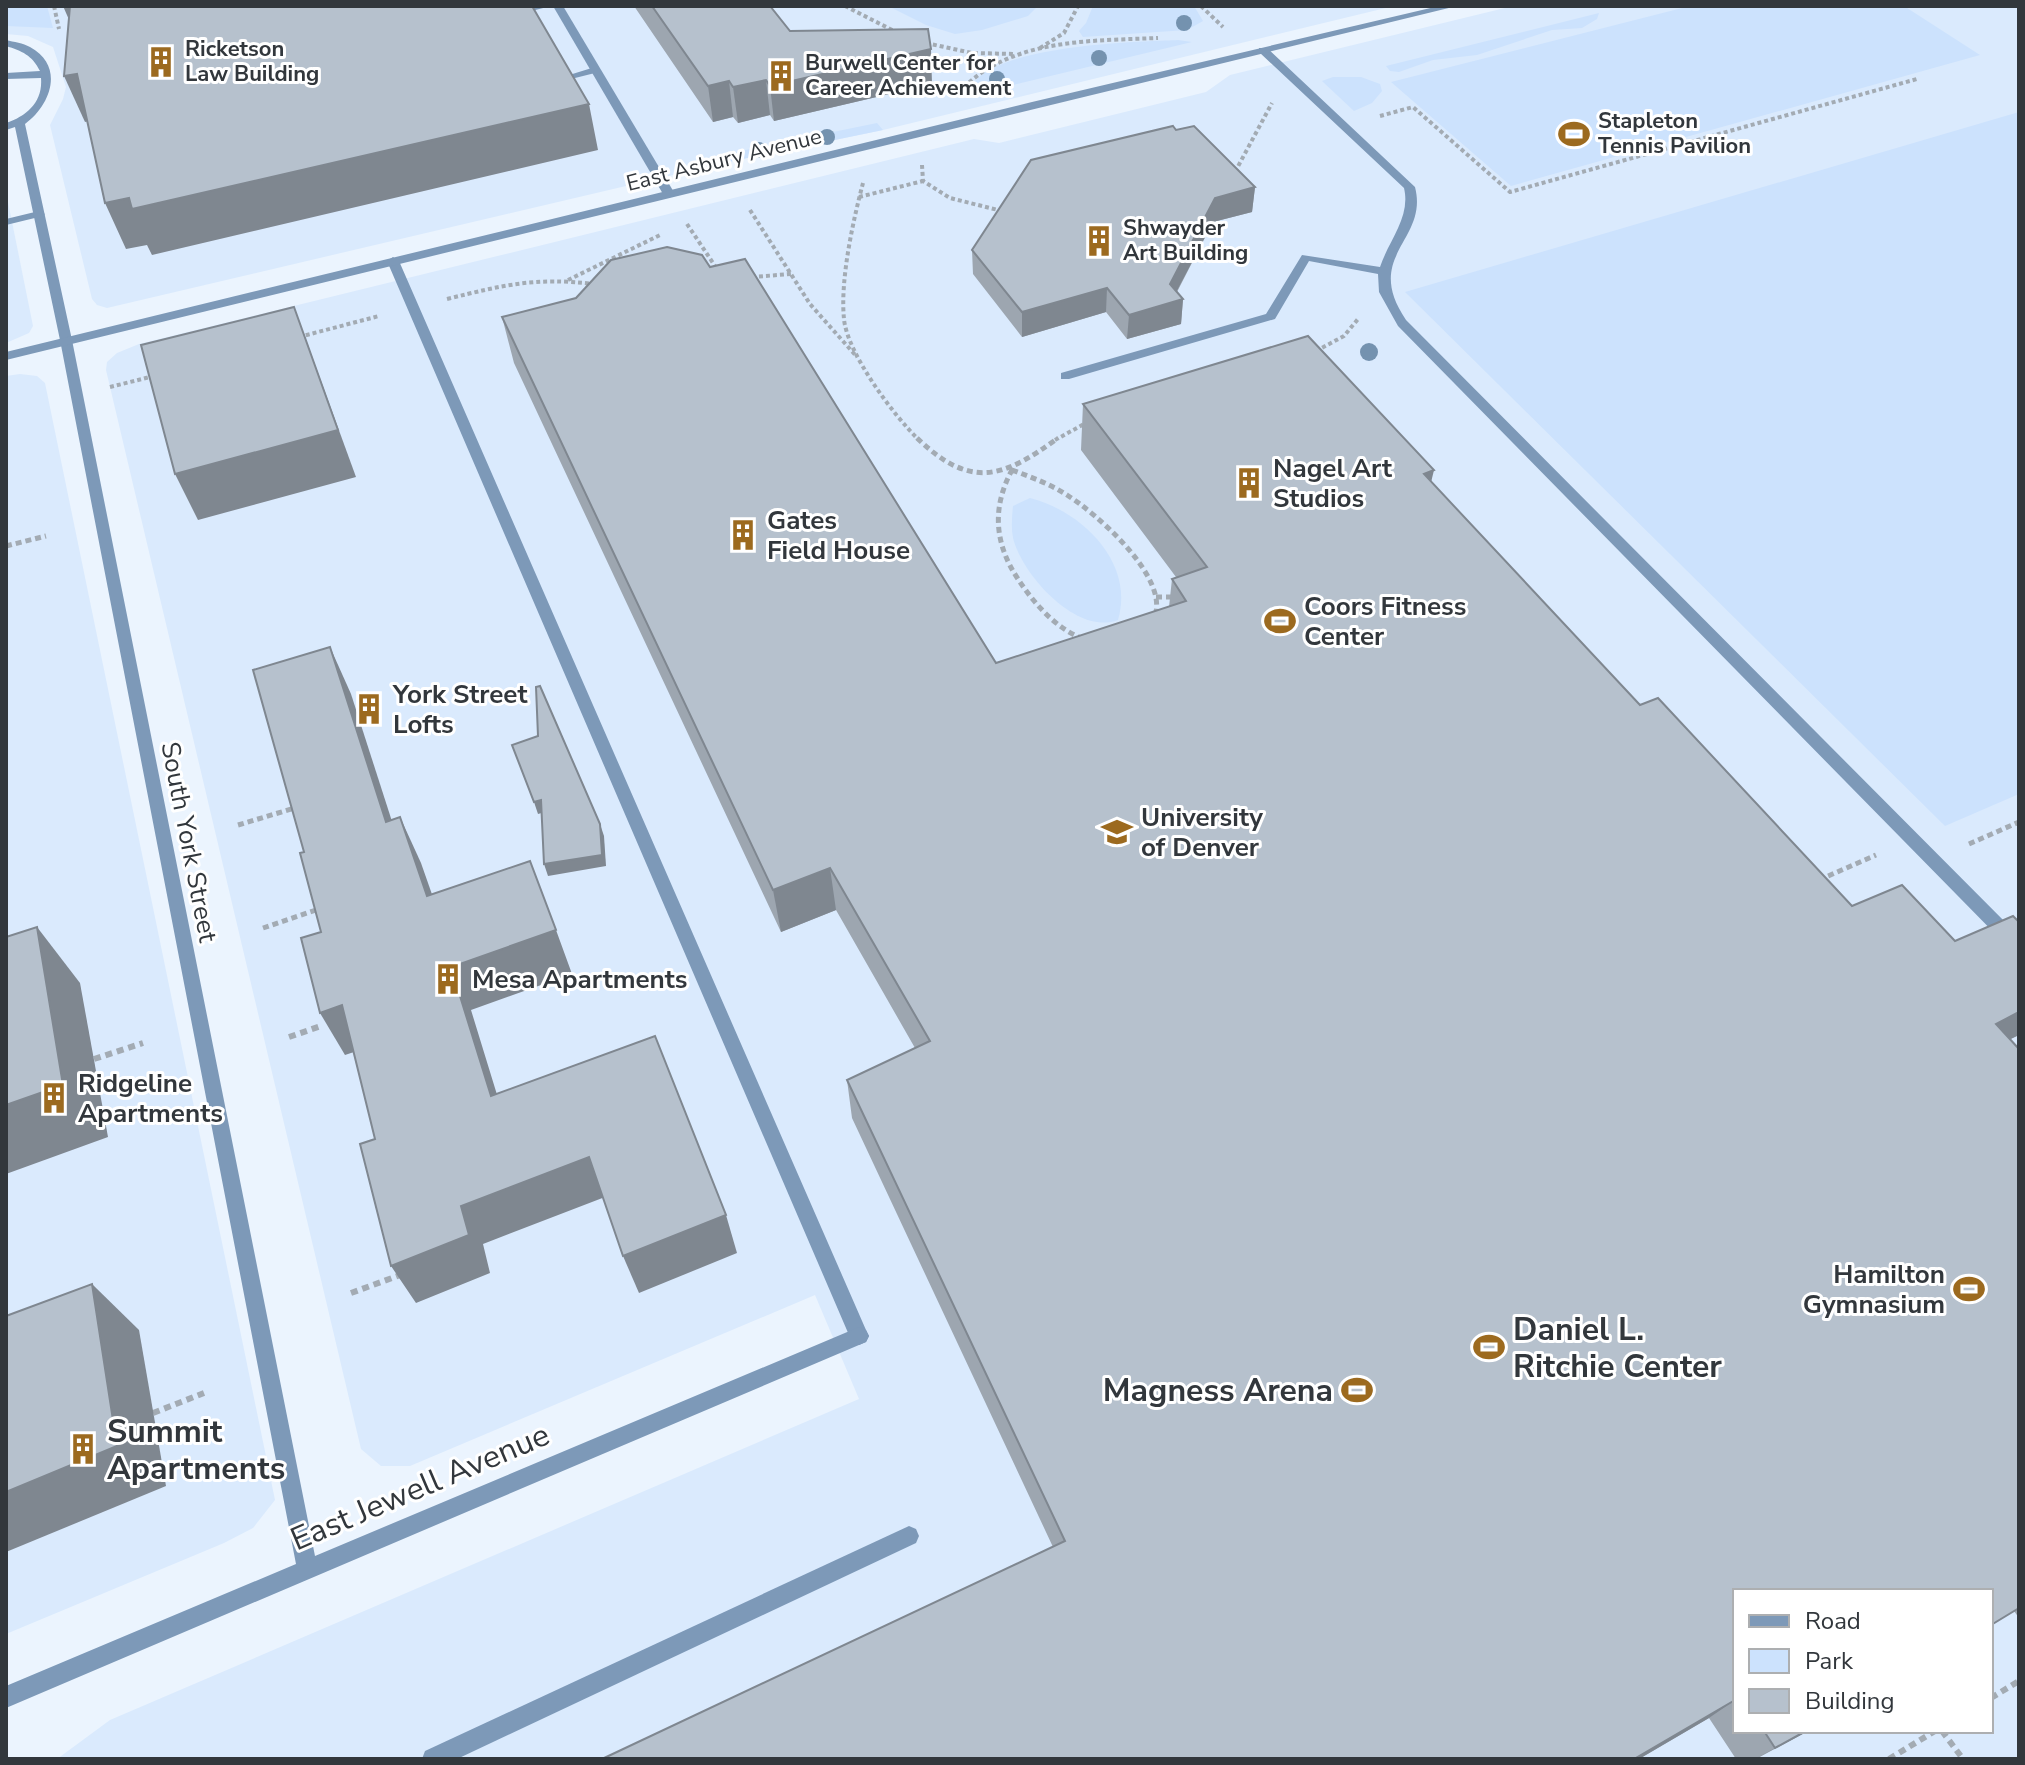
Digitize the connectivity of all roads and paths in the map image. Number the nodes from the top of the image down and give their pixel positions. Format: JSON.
{"nodes":[{"id":1,"x":546,"y":6,"type":"edge"},
{"id":2,"x":558,"y":6,"type":"edge"},
{"id":3,"x":845,"y":6,"type":"edge"},
{"id":4,"x":1078,"y":6,"type":"edge"},
{"id":5,"x":1201,"y":6,"type":"edge"},
{"id":6,"x":1452,"y":6,"type":"edge"},
{"id":7,"x":504,"y":15,"type":"edge"},
{"id":8,"x":1224,"y":28,"type":"dead end"},
{"id":9,"x":904,"y":36,"type":"edge"},
{"id":10,"x":1166,"y":37,"type":"dead end"},
{"id":11,"x":915,"y":39,"type":"edge"},
{"id":12,"x":6,"y":43,"type":"edge"},
{"id":13,"x":1263,"y":50,"type":"junction"},
{"id":14,"x":1031,"y":51,"type":"junction"},
{"id":15,"x":595,"y":70,"type":"junction"},
{"id":16,"x":46,"y":75,"type":"junction"},
{"id":17,"x":6,"y":76,"type":"edge"},
{"id":18,"x":571,"y":76,"type":"edge"},
{"id":19,"x":1917,"y":79,"type":"dead end"},
{"id":20,"x":961,"y":90,"type":"dead end"},
{"id":21,"x":1274,"y":99,"type":"dead end"},
{"id":22,"x":1373,"y":117,"type":"dead end"},
{"id":23,"x":13,"y":126,"type":"edge"},
{"id":24,"x":921,"y":156,"type":"dead end"},
{"id":25,"x":923,"y":181,"type":"junction"},
{"id":26,"x":1229,"y":182,"type":"edge"},
{"id":27,"x":669,"y":194,"type":"junction"},
{"id":28,"x":859,"y":197,"type":"dead end"},
{"id":29,"x":744,"y":201,"type":"dead end"},
{"id":30,"x":1012,"y":213,"type":"edge"},
{"id":31,"x":39,"y":214,"type":"junction"},
{"id":32,"x":682,"y":216,"type":"dead end"},
{"id":33,"x":6,"y":222,"type":"edge"},
{"id":34,"x":672,"y":229,"type":"dead end"},
{"id":35,"x":393,"y":261,"type":"junction"},
{"id":36,"x":1383,"y":271,"type":"junction"},
{"id":37,"x":791,"y":274,"type":"junction"},
{"id":38,"x":751,"y":277,"type":"edge"},
{"id":39,"x":725,"y":279,"type":"edge"},
{"id":40,"x":566,"y":281,"type":"junction"},
{"id":41,"x":601,"y":285,"type":"edge"},
{"id":42,"x":413,"y":307,"type":"junction"},
{"id":43,"x":294,"y":339,"type":"edge"},
{"id":44,"x":66,"y":340,"type":"junction"},
{"id":45,"x":6,"y":356,"type":"edge"},
{"id":46,"x":860,"y":360,"type":"dead end"},
{"id":47,"x":160,"y":374,"type":"edge"},
{"id":48,"x":1065,"y":376,"type":"dead end"},
{"id":49,"x":105,"y":388,"type":"dead end"},
{"id":50,"x":46,"y":536,"type":"dead end"},
{"id":51,"x":6,"y":546,"type":"edge"},
{"id":52,"x":1184,"y":596,"type":"edge"},
{"id":53,"x":1156,"y":597,"type":"junction"},
{"id":54,"x":302,"y":805,"type":"edge"},
{"id":55,"x":2019,"y":822,"type":"edge"},
{"id":56,"x":238,"y":825,"type":"dead end"},
{"id":57,"x":1968,"y":844,"type":"dead end"},
{"id":58,"x":1880,"y":853,"type":"dead end"},
{"id":59,"x":1810,"y":883,"type":"edge"},
{"id":60,"x":326,"y":907,"type":"edge"},
{"id":61,"x":263,"y":928,"type":"dead end"},
{"id":62,"x":2019,"y":947,"type":"edge"},
{"id":63,"x":321,"y":1026,"type":"edge"},
{"id":64,"x":289,"y":1037,"type":"dead end"},
{"id":65,"x":143,"y":1043,"type":"dead end"},
{"id":66,"x":94,"y":1059,"type":"dead end"},
{"id":67,"x":408,"y":1272,"type":"edge"},
{"id":68,"x":351,"y":1293,"type":"dead end"},
{"id":69,"x":204,"y":1393,"type":"dead end"},
{"id":70,"x":153,"y":1413,"type":"dead end"},
{"id":71,"x":909,"y":1536,"type":"dead end"},
{"id":72,"x":307,"y":1569,"type":"junction"},
{"id":73,"x":2019,"y":1681,"type":"edge"},
{"id":74,"x":6,"y":1697,"type":"edge"},
{"id":75,"x":1993,"y":1697,"type":"edge"},
{"id":76,"x":1932,"y":1733,"type":"edge"},
{"id":77,"x":1944,"y":1733,"type":"edge"},
{"id":78,"x":433,"y":1759,"type":"edge"},
{"id":79,"x":1889,"y":1759,"type":"edge"},
{"id":80,"x":1963,"y":1759,"type":"edge"}],
"edges":[{"from":1,"to":7,"type":"street"},
{"from":2,"to":15,"type":"street"},
{"from":3,"to":9,"type":"path"},
{"from":4,"to":14,"type":"path"},
{"from":5,"to":8,"type":"path"},
{"from":6,"to":13,"type":"street","name":"East Asbury Avenue"},
{"from":10,"to":14,"type":"path"},
{"from":11,"to":14,"type":"path"},
{"from":12,"to":16,"type":"street"},
{"from":13,"to":27,"type":"street","name":"East Asbury Avenue"},
{"from":13,"to":36,"type":"street"},
{"from":14,"to":20,"type":"path"},
{"from":15,"to":18,"type":"street"},
{"from":15,"to":27,"type":"street"},
{"from":16,"to":17,"type":"street"},
{"from":16,"to":23,"type":"street"},
{"from":19,"to":22,"type":"path"},
{"from":21,"to":26,"type":"path"},
{"from":23,"to":31,"type":"street","name":"South York Street"},
{"from":24,"to":25,"type":"path"},
{"from":25,"to":28,"type":"path"},
{"from":25,"to":30,"type":"path"},
{"from":27,"to":35,"type":"street","name":"East Asbury Avenue"},
{"from":29,"to":37,"type":"path"},
{"from":31,"to":33,"type":"street"},
{"from":31,"to":44,"type":"street","name":"South York Street"},
{"from":32,"to":39,"type":"path"},
{"from":34,"to":40,"type":"path"},
{"from":35,"to":42,"type":"street"},
{"from":35,"to":44,"type":"street","name":"East Asbury Avenue"},
{"from":36,"to":48,"type":"street"},
{"from":36,"to":62,"type":"street"},
{"from":37,"to":38,"type":"path"},
{"from":37,"to":46,"type":"path"},
{"from":40,"to":41,"type":"path"},
{"from":40,"to":42,"type":"path"},
{"from":42,"to":43,"type":"path"},
{"from":42,"to":72,"type":"street","name":"East Jewell Avenue"},
{"from":44,"to":45,"type":"street","name":"East Asbury Avenue"},
{"from":44,"to":72,"type":"street","name":"South York Street"},
{"from":47,"to":49,"type":"path"},
{"from":50,"to":51,"type":"path"},
{"from":52,"to":53,"type":"path"},
{"from":53,"to":53,"type":"path"},
{"from":54,"to":56,"type":"path"},
{"from":55,"to":57,"type":"path"},
{"from":58,"to":59,"type":"path"},
{"from":60,"to":61,"type":"path"},
{"from":63,"to":64,"type":"path"},
{"from":65,"to":66,"type":"path"},
{"from":67,"to":68,"type":"path"},
{"from":69,"to":70,"type":"path"},
{"from":71,"to":78,"type":"street"},
{"from":72,"to":74,"type":"street","name":"East Jewell Avenue"},
{"from":73,"to":75,"type":"path"},
{"from":76,"to":79,"type":"path"},
{"from":77,"to":80,"type":"path"}]}
